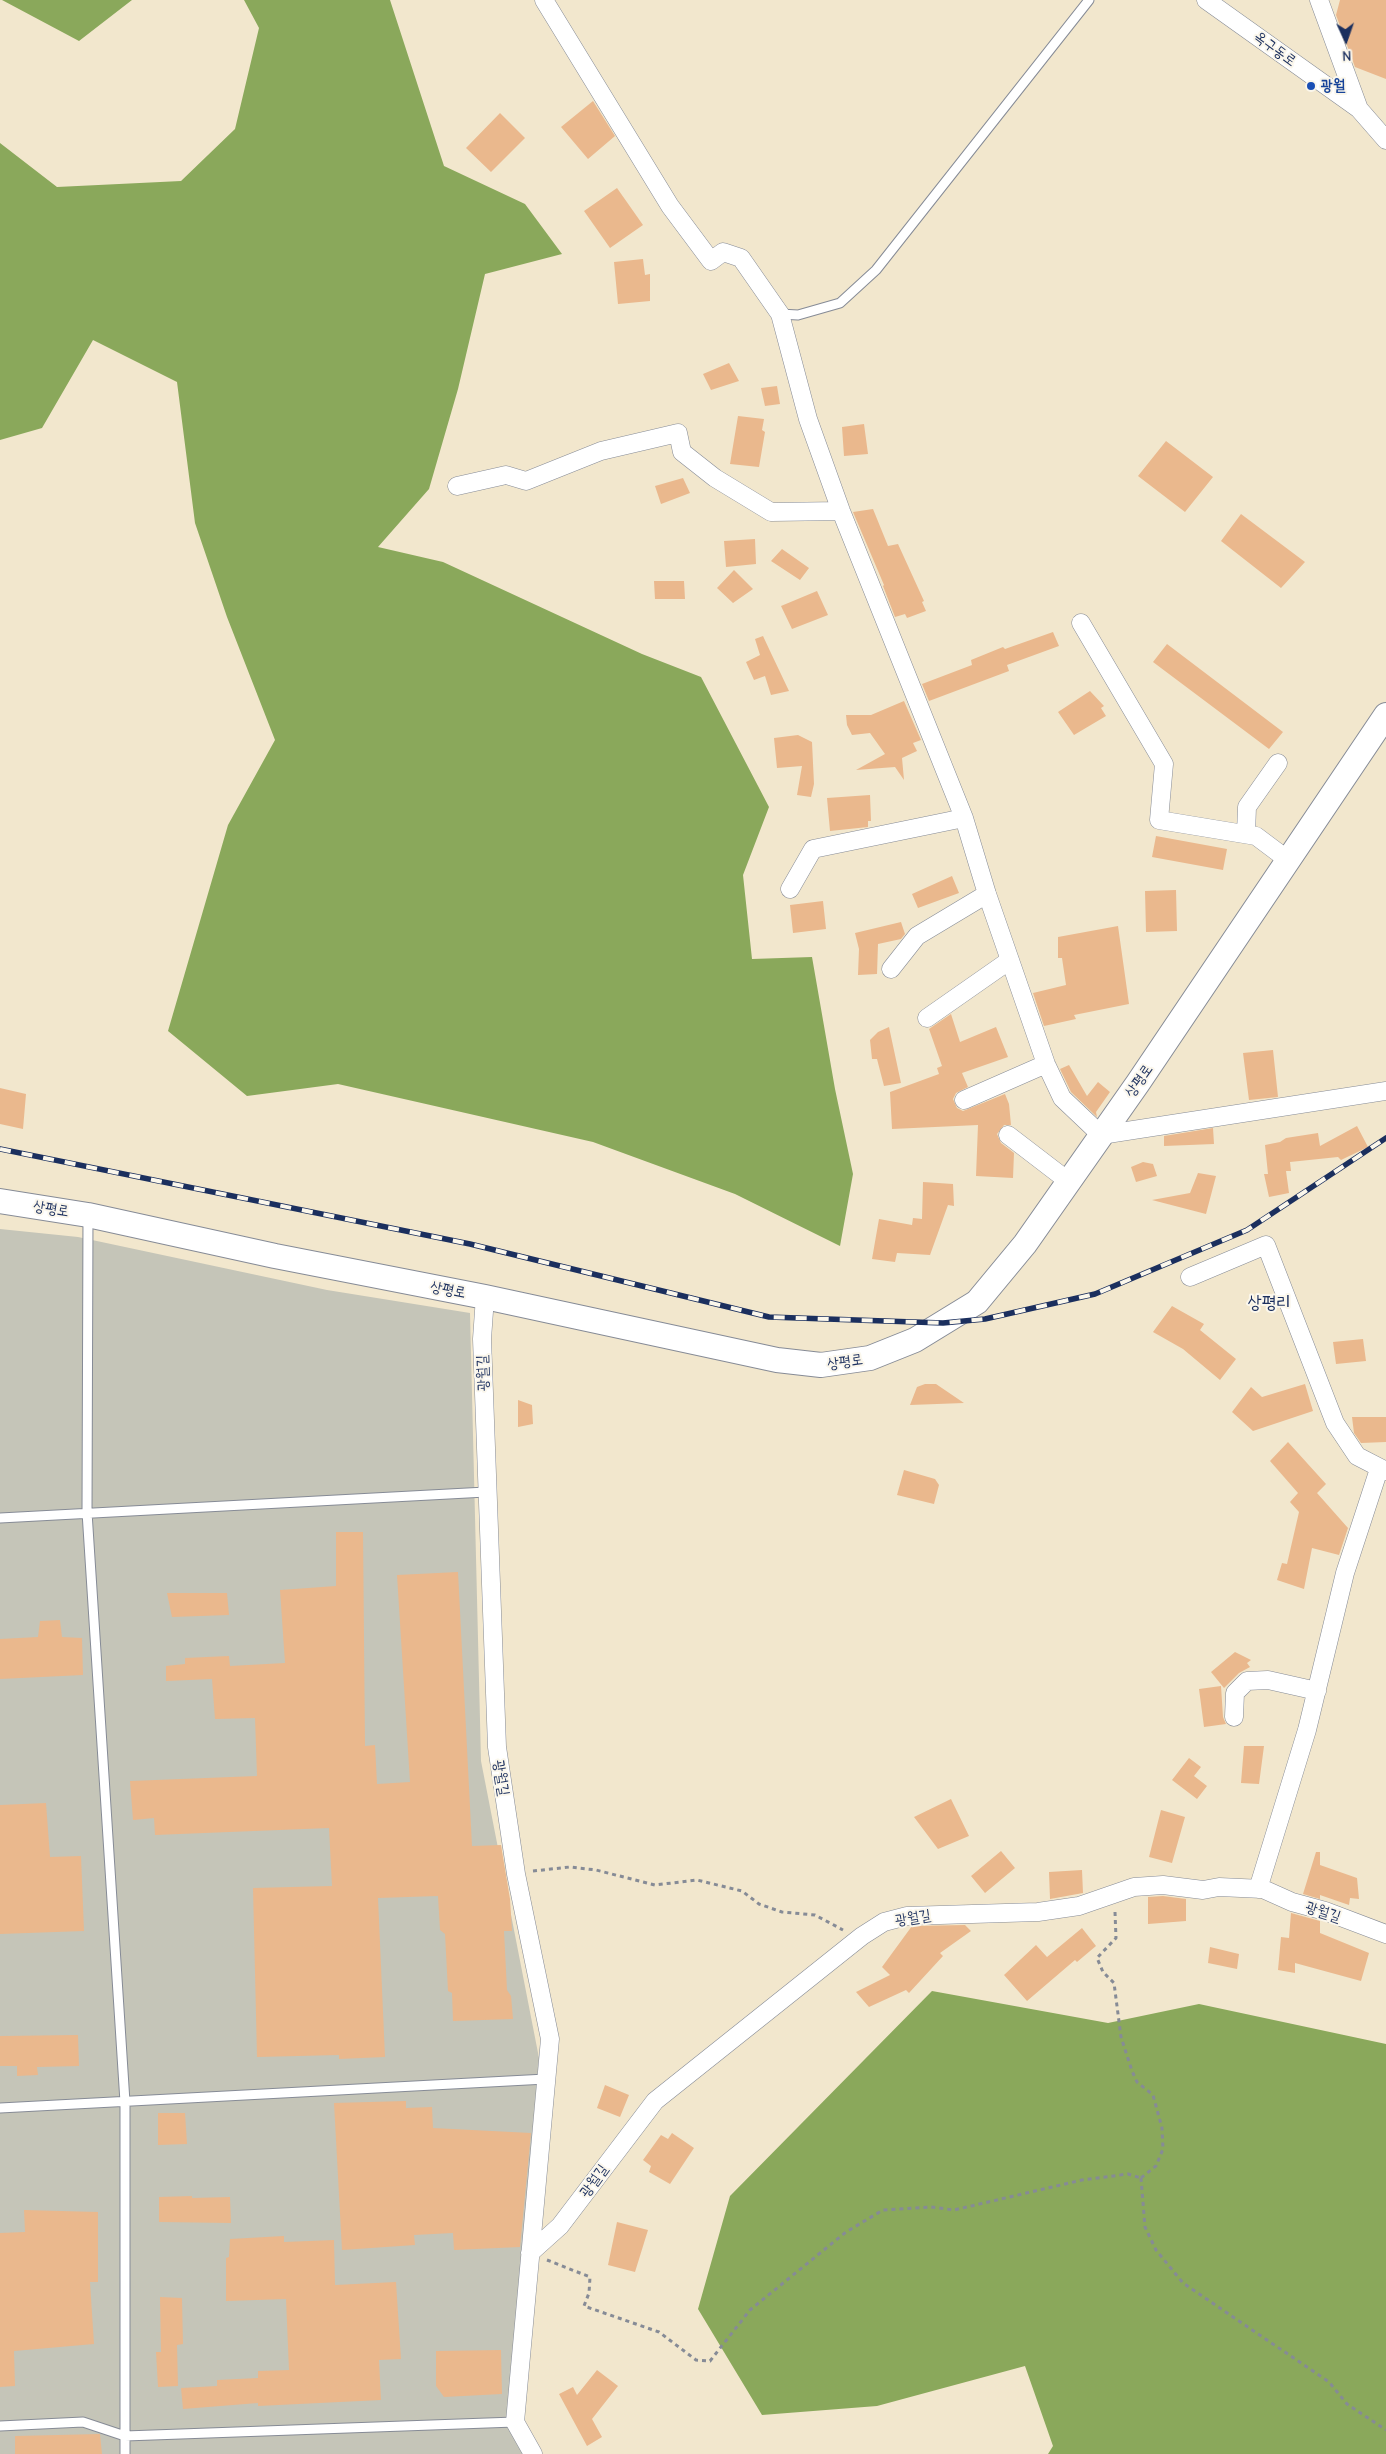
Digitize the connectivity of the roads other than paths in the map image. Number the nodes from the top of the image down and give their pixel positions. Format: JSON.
{"nodes":[{"id":1,"x":544,"y":0,"type":"edge"},
{"id":2,"x":1090,"y":0,"type":"edge"},
{"id":3,"x":1206,"y":0,"type":"edge"},
{"id":4,"x":1319,"y":0,"type":"edge"},
{"id":5,"x":1359,"y":109,"type":"junction"},
{"id":6,"x":1386,"y":140,"type":"edge"},
{"id":7,"x":780,"y":314,"type":"junction"},
{"id":8,"x":457,"y":486,"type":"dead end"},
{"id":9,"x":841,"y":511,"type":"junction"},
{"id":10,"x":1081,"y":623,"type":"dead end"},
{"id":11,"x":1386,"y":715,"type":"edge"},
{"id":12,"x":1278,"y":763,"type":"dead end"},
{"id":13,"x":964,"y":818,"type":"junction"},
{"id":14,"x":1246,"y":834,"type":"junction"},
{"id":15,"x":1288,"y":860,"type":"junction"},
{"id":16,"x":790,"y":889,"type":"dead end"},
{"id":17,"x":987,"y":894,"type":"junction"},
{"id":18,"x":1010,"y":960,"type":"junction"},
{"id":19,"x":892,"y":969,"type":"dead end"},
{"id":20,"x":927,"y":1018,"type":"dead end"},
{"id":21,"x":1046,"y":1064,"type":"junction"},
{"id":22,"x":1386,"y":1091,"type":"edge"},
{"id":23,"x":964,"y":1100,"type":"dead end"},
{"id":24,"x":1008,"y":1135,"type":"dead end"},
{"id":25,"x":1100,"y":1135,"type":"junction"},
{"id":26,"x":1068,"y":1181,"type":"junction"},
{"id":27,"x":0,"y":1201,"type":"edge"},
{"id":28,"x":88,"y":1215,"type":"junction"},
{"id":29,"x":1190,"y":1277,"type":"dead end"},
{"id":30,"x":485,"y":1297,"type":"junction"},
{"id":31,"x":1382,"y":1470,"type":"edge"},
{"id":32,"x":486,"y":1492,"type":"junction"},
{"id":33,"x":87,"y":1512,"type":"junction"},
{"id":34,"x":0,"y":1518,"type":"edge"},
{"id":35,"x":1317,"y":1691,"type":"junction"},
{"id":36,"x":1234,"y":1717,"type":"dead end"},
{"id":37,"x":1258,"y":1889,"type":"junction"},
{"id":38,"x":1386,"y":1934,"type":"edge"},
{"id":39,"x":546,"y":2078,"type":"junction"},
{"id":40,"x":125,"y":2102,"type":"junction"},
{"id":41,"x":0,"y":2108,"type":"edge"},
{"id":42,"x":530,"y":2253,"type":"junction"},
{"id":43,"x":515,"y":2422,"type":"junction"},
{"id":44,"x":0,"y":2426,"type":"edge"},
{"id":45,"x":125,"y":2436,"type":"junction"},
{"id":46,"x":126,"y":2454,"type":"edge"},
{"id":47,"x":533,"y":2454,"type":"edge"}],
"edges":[{"from":1,"to":7,"type":"street"},
{"from":2,"to":7,"type":"lane"},
{"from":3,"to":5,"type":"street","name":"옥구동로"},
{"from":4,"to":5,"type":"street"},
{"from":5,"to":6,"type":"street","name":"옥구동로"},
{"from":7,"to":9,"type":"street"},
{"from":8,"to":9,"type":"street"},
{"from":9,"to":13,"type":"street"},
{"from":10,"to":14,"type":"street"},
{"from":11,"to":15,"type":"main road","name":"상평로"},
{"from":12,"to":14,"type":"street"},
{"from":13,"to":16,"type":"street"},
{"from":13,"to":17,"type":"street"},
{"from":14,"to":15,"type":"street"},
{"from":15,"to":25,"type":"main road","name":"상평로"},
{"from":17,"to":18,"type":"street"},
{"from":17,"to":19,"type":"street"},
{"from":18,"to":20,"type":"street"},
{"from":18,"to":21,"type":"street"},
{"from":21,"to":23,"type":"street"},
{"from":21,"to":25,"type":"street"},
{"from":22,"to":25,"type":"street"},
{"from":24,"to":26,"type":"street"},
{"from":25,"to":26,"type":"main road","name":"상평로"},
{"from":26,"to":30,"type":"main road","name":"상평로"},
{"from":27,"to":28,"type":"main road","name":"상평로"},
{"from":28,"to":30,"type":"main road","name":"상평로"},
{"from":28,"to":33,"type":"lane"},
{"from":29,"to":31,"type":"street"},
{"from":30,"to":32,"type":"street","name":"광월길"},
{"from":31,"to":35,"type":"street"},
{"from":32,"to":33,"type":"lane"},
{"from":32,"to":39,"type":"street","name":"광월길"},
{"from":33,"to":34,"type":"lane"},
{"from":33,"to":40,"type":"lane"},
{"from":35,"to":36,"type":"street"},
{"from":35,"to":37,"type":"street"},
{"from":37,"to":38,"type":"street","name":"광월길"},
{"from":37,"to":42,"type":"street","name":"광월길"},
{"from":39,"to":40,"type":"lane"},
{"from":39,"to":42,"type":"street","name":"광월길"},
{"from":40,"to":41,"type":"lane"},
{"from":40,"to":45,"type":"lane"},
{"from":42,"to":43,"type":"street","name":"광월길"},
{"from":43,"to":45,"type":"lane"},
{"from":43,"to":47,"type":"street"},
{"from":44,"to":45,"type":"lane"},
{"from":45,"to":46,"type":"lane"}]}
